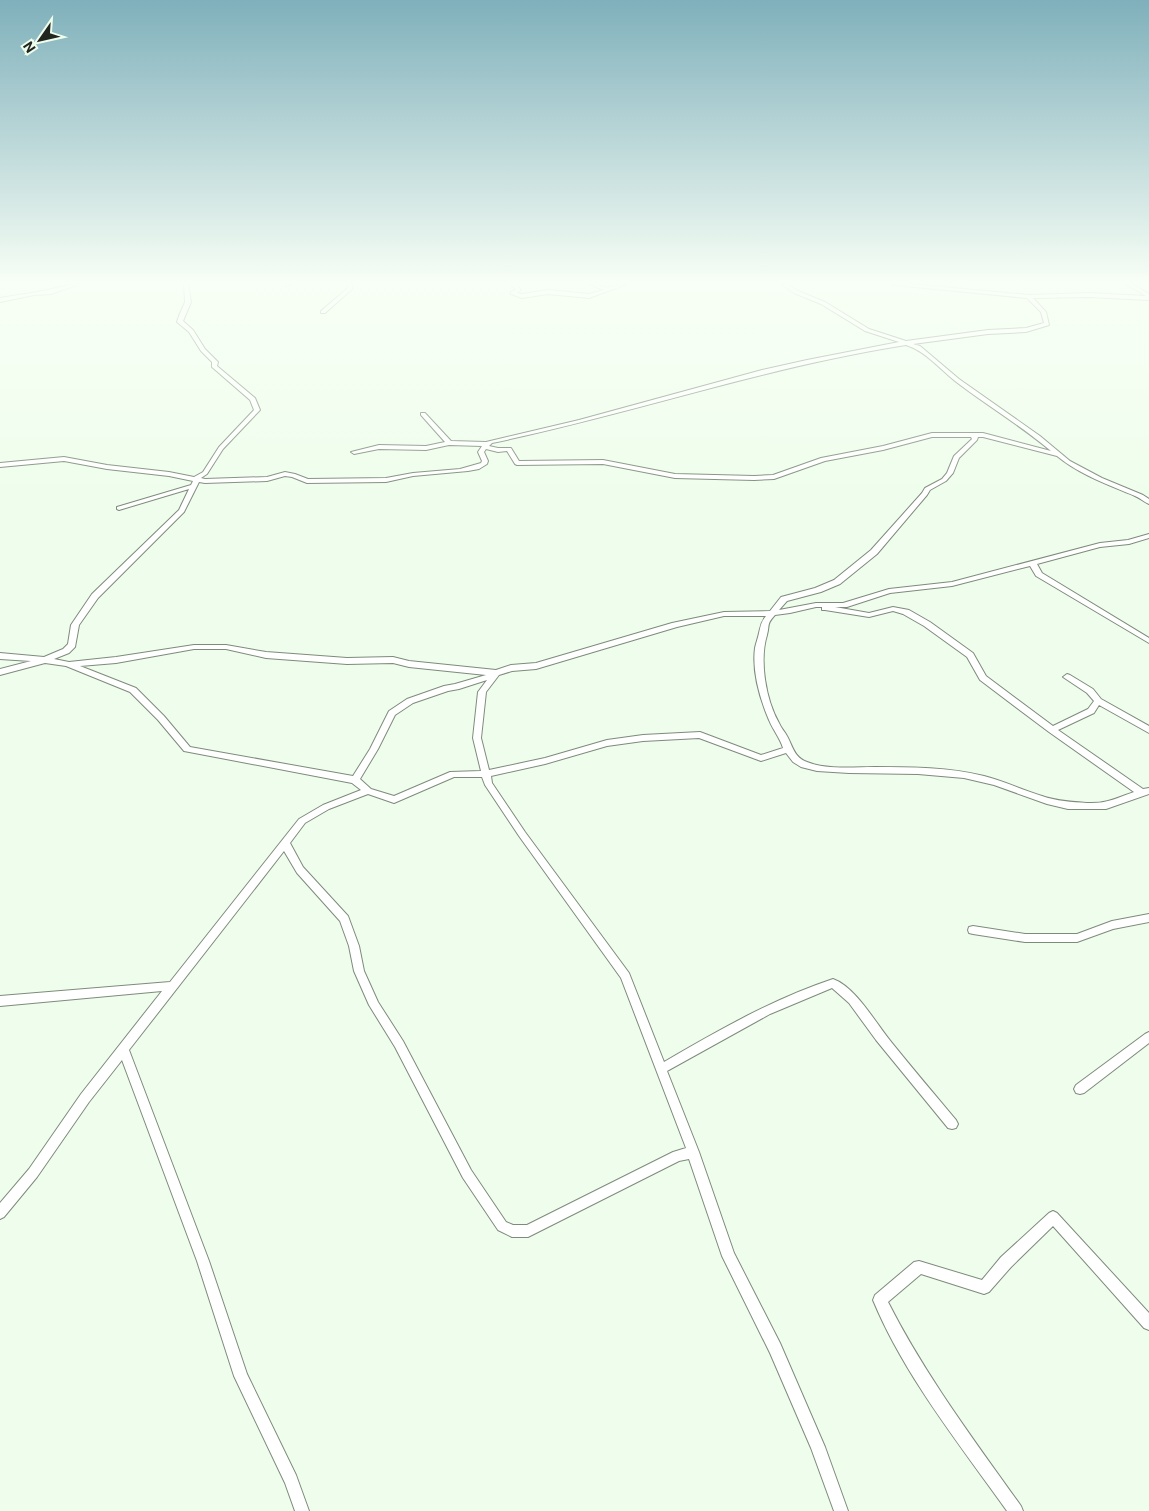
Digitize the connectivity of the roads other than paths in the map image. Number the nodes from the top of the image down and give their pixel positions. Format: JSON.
{"nodes":[{"id":1,"x":208,"y":355,"type":"edge"},
{"id":2,"x":840,"y":355,"type":"edge"},
{"id":3,"x":928,"y":355,"type":"edge"},
{"id":4,"x":423,"y":414,"type":"dead end"},
{"id":5,"x":974,"y":435,"type":"junction"},
{"id":6,"x":449,"y":443,"type":"junction"},
{"id":7,"x":486,"y":446,"type":"junction"},
{"id":8,"x":354,"y":452,"type":"dead end"},
{"id":9,"x":1060,"y":455,"type":"junction"},
{"id":10,"x":0,"y":465,"type":"edge"},
{"id":11,"x":197,"y":478,"type":"junction"},
{"id":12,"x":193,"y":486,"type":"junction"},
{"id":13,"x":1149,"y":502,"type":"edge"},
{"id":14,"x":119,"y":508,"type":"dead end"},
{"id":15,"x":1149,"y":536,"type":"edge"},
{"id":16,"x":1033,"y":564,"type":"junction"},
{"id":17,"x":816,"y":605,"type":"junction"},
{"id":18,"x":772,"y":613,"type":"junction"},
{"id":19,"x":1149,"y":641,"type":"edge"},
{"id":20,"x":0,"y":656,"type":"edge"},
{"id":21,"x":45,"y":660,"type":"junction"},
{"id":22,"x":68,"y":664,"type":"junction"},
{"id":23,"x":0,"y":672,"type":"edge"},
{"id":24,"x":496,"y":673,"type":"junction"},
{"id":25,"x":1067,"y":677,"type":"dead end"},
{"id":26,"x":1098,"y":701,"type":"junction"},
{"id":27,"x":1052,"y":730,"type":"junction"},
{"id":28,"x":1149,"y":730,"type":"edge"},
{"id":29,"x":786,"y":750,"type":"junction"},
{"id":30,"x":486,"y":774,"type":"junction"},
{"id":31,"x":355,"y":780,"type":"junction"},
{"id":32,"x":368,"y":791,"type":"junction"},
{"id":33,"x":1145,"y":792,"type":"edge"},
{"id":34,"x":285,"y":843,"type":"junction"},
{"id":35,"x":1149,"y":918,"type":"edge"},
{"id":36,"x":973,"y":930,"type":"dead end"},
{"id":37,"x":174,"y":986,"type":"junction"},
{"id":38,"x":0,"y":1001,"type":"edge"},
{"id":39,"x":1149,"y":1037,"type":"edge"},
{"id":40,"x":123,"y":1049,"type":"junction"},
{"id":41,"x":661,"y":1069,"type":"junction"},
{"id":42,"x":1080,"y":1089,"type":"dead end"},
{"id":43,"x":952,"y":1124,"type":"dead end"},
{"id":44,"x":693,"y":1152,"type":"junction"},
{"id":45,"x":0,"y":1213,"type":"edge"},
{"id":46,"x":1149,"y":1323,"type":"edge"},
{"id":47,"x":302,"y":1511,"type":"edge"},
{"id":48,"x":841,"y":1511,"type":"edge"},
{"id":49,"x":1016,"y":1511,"type":"edge"}],
"edges":[{"from":1,"to":11,"type":"street"},
{"from":2,"to":7,"type":"street"},
{"from":3,"to":9,"type":"street"},
{"from":4,"to":6,"type":"street"},
{"from":5,"to":7,"type":"street"},
{"from":5,"to":9,"type":"street"},
{"from":5,"to":18,"type":"street"},
{"from":6,"to":7,"type":"street"},
{"from":6,"to":8,"type":"street"},
{"from":7,"to":11,"type":"street"},
{"from":9,"to":13,"type":"street"},
{"from":10,"to":11,"type":"street"},
{"from":11,"to":12,"type":"street"},
{"from":12,"to":14,"type":"street"},
{"from":12,"to":21,"type":"street"},
{"from":15,"to":16,"type":"street"},
{"from":16,"to":17,"type":"street"},
{"from":16,"to":19,"type":"street"},
{"from":17,"to":18,"type":"street"},
{"from":17,"to":27,"type":"street"},
{"from":18,"to":24,"type":"street"},
{"from":18,"to":29,"type":"street"},
{"from":20,"to":21,"type":"street"},
{"from":21,"to":22,"type":"street"},
{"from":21,"to":23,"type":"street"},
{"from":22,"to":24,"type":"street"},
{"from":22,"to":31,"type":"street"},
{"from":24,"to":30,"type":"street"},
{"from":24,"to":31,"type":"street"},
{"from":25,"to":26,"type":"street"},
{"from":26,"to":27,"type":"street"},
{"from":26,"to":28,"type":"street"},
{"from":27,"to":33,"type":"street"},
{"from":29,"to":30,"type":"street"},
{"from":29,"to":33,"type":"street"},
{"from":30,"to":32,"type":"street"},
{"from":30,"to":41,"type":"street"},
{"from":31,"to":32,"type":"street"},
{"from":32,"to":34,"type":"street"},
{"from":34,"to":37,"type":"street"},
{"from":34,"to":44,"type":"street"},
{"from":35,"to":36,"type":"street"},
{"from":37,"to":38,"type":"street"},
{"from":37,"to":40,"type":"street"},
{"from":39,"to":42,"type":"street"},
{"from":40,"to":45,"type":"street"},
{"from":40,"to":47,"type":"street"},
{"from":41,"to":43,"type":"street"},
{"from":41,"to":44,"type":"street"},
{"from":44,"to":48,"type":"street"},
{"from":46,"to":49,"type":"street"}]}
